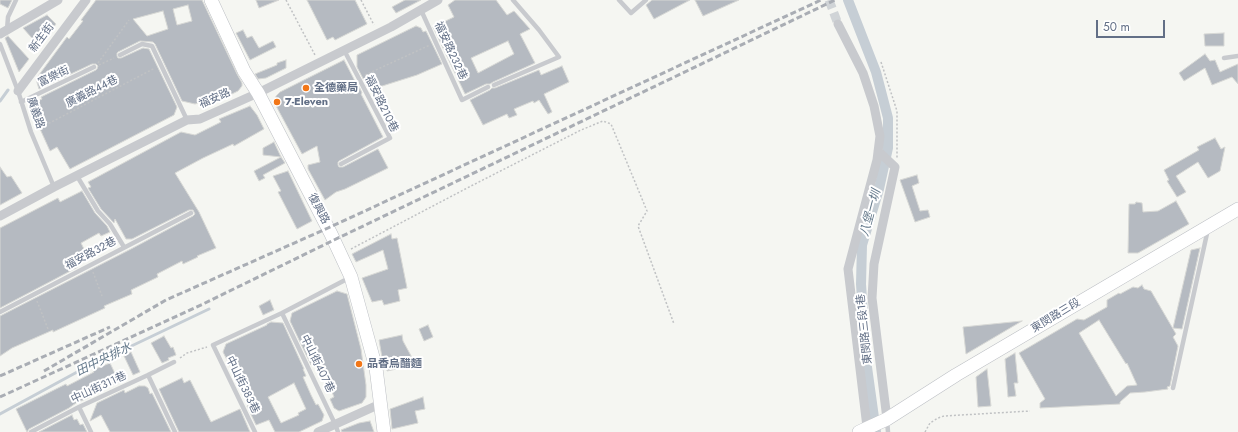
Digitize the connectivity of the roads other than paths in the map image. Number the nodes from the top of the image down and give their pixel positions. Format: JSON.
{"nodes":[{"id":1,"x":16,"y":0,"type":"edge"},
{"id":2,"x":58,"y":0,"type":"edge"},
{"id":3,"x":86,"y":0,"type":"edge"},
{"id":4,"x":438,"y":0,"type":"edge"},
{"id":5,"x":513,"y":0,"type":"edge"},
{"id":6,"x":619,"y":0,"type":"edge"},
{"id":7,"x":646,"y":0,"type":"edge"},
{"id":8,"x":214,"y":2,"type":"edge"},
{"id":9,"x":422,"y":10,"type":"junction"},
{"id":10,"x":838,"y":24,"type":"tunnel mouth"},
{"id":11,"x":3,"y":32,"type":"edge"},
{"id":12,"x":0,"y":44,"type":"edge"},
{"id":13,"x":344,"y":50,"type":"junction"},
{"id":14,"x":120,"y":55,"type":"road end"},
{"id":15,"x":1238,"y":56,"type":"edge"},
{"id":16,"x":1224,"y":58,"type":"dead end"},
{"id":17,"x":94,"y":67,"type":"road end"},
{"id":18,"x":494,"y":85,"type":"dead end"},
{"id":19,"x":488,"y":87,"type":"dead end"},
{"id":20,"x":18,"y":91,"type":"junction"},
{"id":21,"x":258,"y":93,"type":"junction"},
{"id":22,"x":21,"y":102,"type":"junction"},
{"id":23,"x":187,"y":120,"type":"junction"},
{"id":24,"x":878,"y":151,"type":"junction"},
{"id":25,"x":341,"y":164,"type":"dead end"},
{"id":26,"x":77,"y":176,"type":"junction"},
{"id":27,"x":54,"y":187,"type":"junction"},
{"id":28,"x":1238,"y":209,"type":"edge"},
{"id":29,"x":191,"y":213,"type":"dead end"},
{"id":30,"x":0,"y":216,"type":"edge"},
{"id":31,"x":1209,"y":226,"type":"junction"},
{"id":32,"x":124,"y":247,"type":"junction"},
{"id":33,"x":351,"y":277,"type":"junction"},
{"id":34,"x":0,"y":312,"type":"edge"},
{"id":35,"x":282,"y":313,"type":"junction"},
{"id":36,"x":174,"y":362,"type":"road end"},
{"id":37,"x":148,"y":376,"type":"junction"},
{"id":38,"x":1173,"y":388,"type":"dead end"},
{"id":39,"x":380,"y":404,"type":"junction"},
{"id":40,"x":79,"y":407,"type":"junction"},
{"id":41,"x":871,"y":427,"type":"edge"},
{"id":42,"x":337,"y":428,"type":"edge"},
{"id":43,"x":32,"y":432,"type":"edge"},
{"id":44,"x":91,"y":432,"type":"edge"},
{"id":45,"x":175,"y":432,"type":"edge"},
{"id":46,"x":255,"y":432,"type":"edge"},
{"id":47,"x":318,"y":432,"type":"edge"},
{"id":48,"x":384,"y":432,"type":"edge"},
{"id":49,"x":888,"y":432,"type":"edge"}],
"edges":[{"from":1,"to":11,"type":"lane"},
{"from":2,"to":11,"type":"street"},
{"from":3,"to":20,"type":"street","name":"新生街"},
{"from":4,"to":9,"type":"street","name":"福安路"},
{"from":5,"to":18,"type":"lane"},
{"from":6,"to":7,"type":"lane"},
{"from":8,"to":21,"type":"street","name":"復興路"},
{"from":9,"to":13,"type":"street","name":"福安路"},
{"from":9,"to":19,"type":"lane","name":"福安路232巷"},
{"from":10,"to":24,"type":"street"},
{"from":12,"to":20,"type":"lane","name":"廣義路"},
{"from":13,"to":21,"type":"street","name":"福安路"},
{"from":13,"to":25,"type":"lane","name":"福安路210巷"},
{"from":14,"to":23,"type":"lane"},
{"from":15,"to":16,"type":"lane"},
{"from":17,"to":22,"type":"lane","name":"富樂街"},
{"from":20,"to":22,"type":"lane","name":"廣義路"},
{"from":21,"to":23,"type":"street","name":"福安路"},
{"from":21,"to":33,"type":"street","name":"復興路"},
{"from":22,"to":27,"type":"lane","name":"廣義路"},
{"from":23,"to":26,"type":"street","name":"福安路"},
{"from":24,"to":41,"type":"street"},
{"from":24,"to":41,"type":"street","name":"東閔路三段1巷"},
{"from":26,"to":27,"type":"street","name":"福安路"},
{"from":26,"to":32,"type":"lane"},
{"from":27,"to":30,"type":"street","name":"福安路"},
{"from":28,"to":31,"type":"street","name":"東閔路三段"},
{"from":29,"to":32,"type":"lane","name":"福安路32巷"},
{"from":31,"to":38,"type":"lane"},
{"from":31,"to":41,"type":"street","name":"東閔路三段"},
{"from":32,"to":34,"type":"lane","name":"福安路32巷"},
{"from":33,"to":35,"type":"lane"},
{"from":33,"to":39,"type":"street","name":"復興路"},
{"from":35,"to":42,"type":"lane","name":"中山街407巷"},
{"from":35,"to":46,"type":"lane","name":"中山街383巷"},
{"from":36,"to":37,"type":"lane","name":"中山街311巷"},
{"from":37,"to":40,"type":"lane","name":"中山街311巷"},
{"from":37,"to":45,"type":"lane"},
{"from":39,"to":42,"type":"street"},
{"from":39,"to":48,"type":"street","name":"復興路"},
{"from":40,"to":43,"type":"lane","name":"中山街311巷"},
{"from":40,"to":44,"type":"lane"},
{"from":41,"to":49,"type":"lane"},
{"from":42,"to":47,"type":"street"}]}
